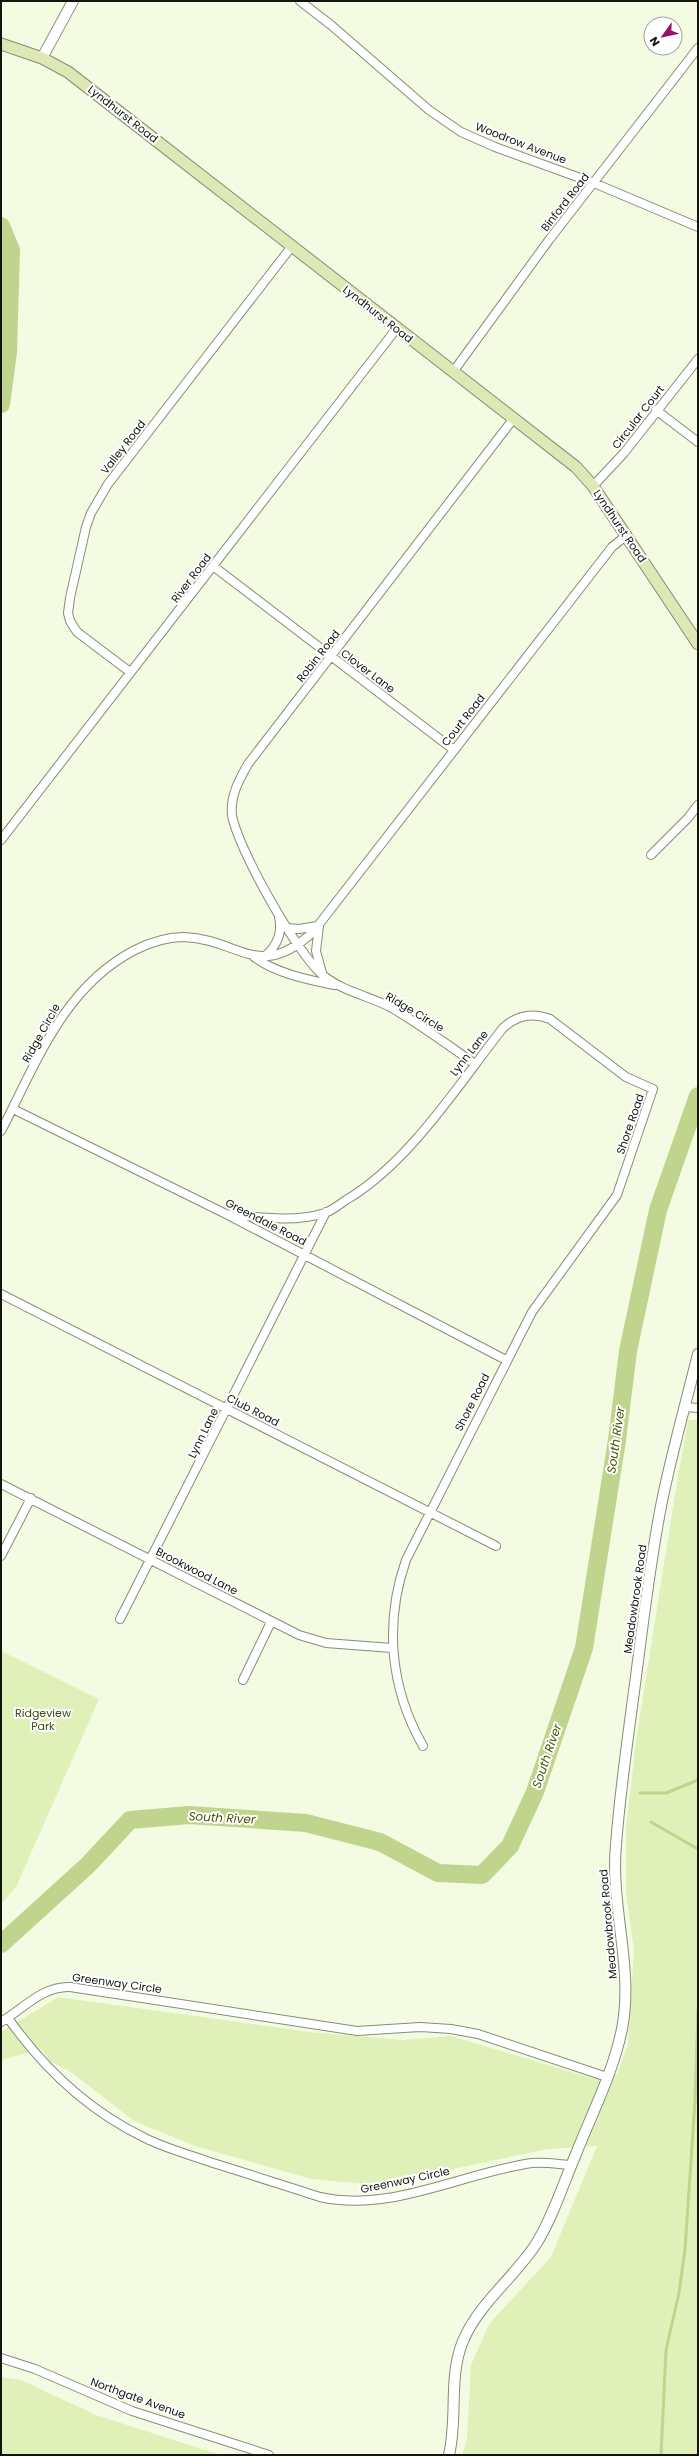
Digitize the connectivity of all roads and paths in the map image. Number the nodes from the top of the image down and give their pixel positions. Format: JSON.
{"nodes":[{"id":1,"x":73,"y":1,"type":"edge"},
{"id":2,"x":300,"y":1,"type":"edge"},
{"id":3,"x":1,"y":44,"type":"edge"},
{"id":4,"x":698,"y":48,"type":"edge"},
{"id":5,"x":42,"y":58,"type":"junction"},
{"id":6,"x":594,"y":183,"type":"junction"},
{"id":7,"x":698,"y":227,"type":"edge"},
{"id":8,"x":292,"y":246,"type":"junction"},
{"id":9,"x":397,"y":328,"type":"junction"},
{"id":10,"x":698,"y":359,"type":"edge"},
{"id":11,"x":453,"y":372,"type":"junction"},
{"id":12,"x":656,"y":410,"type":"junction"},
{"id":13,"x":514,"y":418,"type":"junction"},
{"id":14,"x":698,"y":442,"type":"edge"},
{"id":15,"x":593,"y":486,"type":"junction"},
{"id":16,"x":626,"y":534,"type":"junction"},
{"id":17,"x":213,"y":566,"type":"junction"},
{"id":18,"x":698,"y":644,"type":"edge"},
{"id":19,"x":331,"y":657,"type":"junction"},
{"id":20,"x":130,"y":672,"type":"junction"},
{"id":21,"x":454,"y":750,"type":"junction"},
{"id":22,"x":698,"y":805,"type":"edge"},
{"id":23,"x":1,"y":840,"type":"edge"},
{"id":24,"x":651,"y":855,"type":"dead end"},
{"id":25,"x":279,"y":915,"type":"junction"},
{"id":26,"x":320,"y":924,"type":"junction"},
{"id":27,"x":287,"y":928,"type":"junction"},
{"id":28,"x":297,"y":944,"type":"junction"},
{"id":29,"x":253,"y":956,"type":"junction"},
{"id":30,"x":264,"y":957,"type":"junction"},
{"id":31,"x":323,"y":975,"type":"junction"},
{"id":32,"x":339,"y":986,"type":"junction"},
{"id":33,"x":475,"y":1064,"type":"junction"},
{"id":34,"x":653,"y":1089,"type":"joint"},
{"id":35,"x":13,"y":1109,"type":"junction"},
{"id":36,"x":1,"y":1131,"type":"edge"},
{"id":37,"x":326,"y":1212,"type":"junction"},
{"id":38,"x":226,"y":1214,"type":"junction"},
{"id":39,"x":305,"y":1255,"type":"junction"},
{"id":40,"x":1,"y":1294,"type":"edge"},
{"id":41,"x":698,"y":1354,"type":"edge"},
{"id":42,"x":506,"y":1360,"type":"junction"},
{"id":43,"x":685,"y":1407,"type":"junction"},
{"id":44,"x":698,"y":1408,"type":"edge"},
{"id":45,"x":226,"y":1409,"type":"junction"},
{"id":46,"x":1,"y":1484,"type":"edge"},
{"id":47,"x":31,"y":1498,"type":"junction"},
{"id":48,"x":430,"y":1512,"type":"junction"},
{"id":49,"x":496,"y":1546,"type":"dead end"},
{"id":50,"x":1,"y":1556,"type":"edge"},
{"id":51,"x":150,"y":1560,"type":"junction"},
{"id":52,"x":120,"y":1619,"type":"dead end"},
{"id":53,"x":271,"y":1622,"type":"junction"},
{"id":54,"x":392,"y":1648,"type":"junction"},
{"id":55,"x":244,"y":1680,"type":"dead end"},
{"id":56,"x":423,"y":1746,"type":"dead end"},
{"id":57,"x":4,"y":2020,"type":"edge"},
{"id":58,"x":607,"y":2077,"type":"junction"},
{"id":59,"x":571,"y":2165,"type":"junction"},
{"id":60,"x":1,"y":2358,"type":"edge"},
{"id":61,"x":269,"y":2455,"type":"edge"},
{"id":62,"x":448,"y":2455,"type":"edge"}],
"edges":[{"from":1,"to":5,"type":"street"},
{"from":2,"to":6,"type":"street","name":"Woodrow Avenue"},
{"from":3,"to":5,"type":"main road","name":"Lyndhurst Road"},
{"from":4,"to":6,"type":"street","name":"Binford Road"},
{"from":5,"to":8,"type":"main road","name":"Lyndhurst Road"},
{"from":6,"to":7,"type":"street","name":"Woodrow Avenue"},
{"from":6,"to":11,"type":"street","name":"Binford Road"},
{"from":8,"to":9,"type":"main road","name":"Lyndhurst Road"},
{"from":8,"to":20,"type":"street","name":"Valley Road"},
{"from":9,"to":11,"type":"main road","name":"Lyndhurst Road"},
{"from":9,"to":17,"type":"street","name":"River Road"},
{"from":10,"to":12,"type":"street","name":"Circular Court"},
{"from":11,"to":13,"type":"main road","name":"Lyndhurst Road"},
{"from":12,"to":14,"type":"street"},
{"from":12,"to":15,"type":"street","name":"Circular Court"},
{"from":13,"to":15,"type":"main road","name":"Lyndhurst Road"},
{"from":13,"to":19,"type":"street","name":"Robin Road"},
{"from":15,"to":16,"type":"main road","name":"Lyndhurst Road"},
{"from":16,"to":18,"type":"main road","name":"Lyndhurst Road"},
{"from":16,"to":21,"type":"street","name":"Court Road"},
{"from":17,"to":19,"type":"street","name":"Clover Lane"},
{"from":17,"to":20,"type":"street","name":"River Road"},
{"from":19,"to":21,"type":"street","name":"Clover Lane"},
{"from":19,"to":25,"type":"street","name":"Robin Road"},
{"from":20,"to":23,"type":"street","name":"River Road"},
{"from":21,"to":26,"type":"street","name":"Court Road"},
{"from":22,"to":24,"type":"street"},
{"from":25,"to":27,"type":"street","name":"Robin Road"},
{"from":25,"to":30,"type":"street"},
{"from":26,"to":27,"type":"street"},
{"from":26,"to":28,"type":"street","name":"Court Road"},
{"from":26,"to":31,"type":"street","name":"Court Road"},
{"from":27,"to":28,"type":"street","name":"Robin Road"},
{"from":28,"to":30,"type":"street","name":"Ridge Circle"},
{"from":28,"to":31,"type":"street","name":"Ridge Circle"},
{"from":29,"to":30,"type":"street","name":"Ridge Circle"},
{"from":29,"to":32,"type":"street","name":"Ridge Circle"},
{"from":29,"to":35,"type":"street","name":"Ridge Circle"},
{"from":31,"to":32,"type":"street","name":"Ridge Circle"},
{"from":32,"to":33,"type":"street","name":"Ridge Circle"},
{"from":33,"to":34,"type":"street","name":"Lynn Lane"},
{"from":33,"to":37,"type":"street","name":"Lynn Lane"},
{"from":34,"to":42,"type":"street","name":"Shore Road"},
{"from":35,"to":36,"type":"street","name":"Ridge Circle"},
{"from":35,"to":38,"type":"street","name":"Greendale Road"},
{"from":37,"to":38,"type":"street","name":"Lynn Lane"},
{"from":37,"to":39,"type":"street","name":"Lynn Lane"},
{"from":38,"to":39,"type":"street","name":"Greendale Road"},
{"from":39,"to":42,"type":"street","name":"Greendale Road"},
{"from":39,"to":45,"type":"street","name":"Lynn Lane"},
{"from":40,"to":45,"type":"street","name":"Club Road"},
{"from":41,"to":43,"type":"street","name":"Meadowbrook Road"},
{"from":42,"to":48,"type":"street","name":"Shore Road"},
{"from":43,"to":44,"type":"street"},
{"from":43,"to":58,"type":"street","name":"Meadowbrook Road"},
{"from":45,"to":48,"type":"street","name":"Club Road"},
{"from":45,"to":51,"type":"street","name":"Lynn Lane"},
{"from":46,"to":47,"type":"street","name":"Brookwood Lane"},
{"from":47,"to":50,"type":"street"},
{"from":47,"to":51,"type":"street","name":"Brookwood Lane"},
{"from":48,"to":49,"type":"street","name":"Club Road"},
{"from":48,"to":54,"type":"street","name":"Shore Road"},
{"from":51,"to":52,"type":"street","name":"Lynn Lane"},
{"from":51,"to":53,"type":"street","name":"Brookwood Lane"},
{"from":53,"to":54,"type":"street","name":"Brookwood Lane"},
{"from":53,"to":55,"type":"street"},
{"from":54,"to":56,"type":"street","name":"Shore Road"},
{"from":57,"to":58,"type":"street","name":"Greenway Circle"},
{"from":57,"to":59,"type":"street","name":"Greenway Circle"},
{"from":58,"to":59,"type":"street","name":"Meadowbrook Road"},
{"from":59,"to":62,"type":"street","name":"Meadowbrook Road"},
{"from":60,"to":61,"type":"street","name":"Northgate Avenue"}]}
